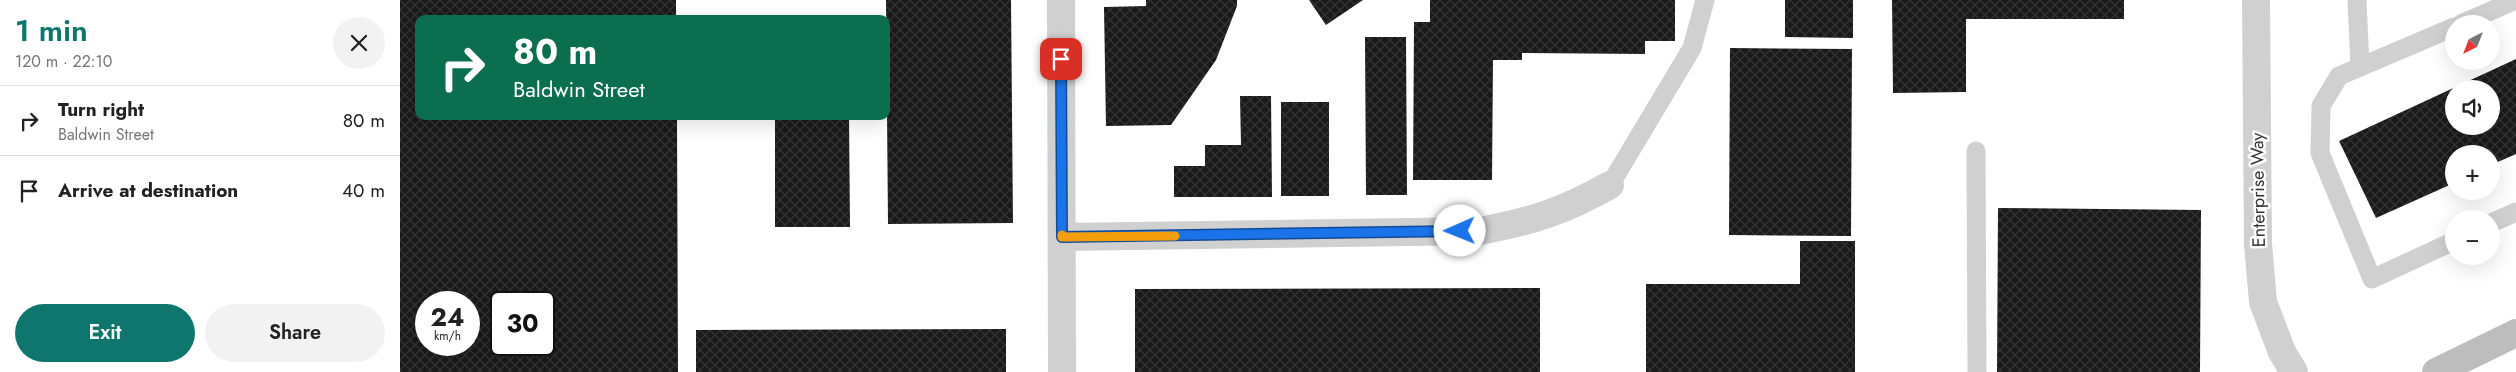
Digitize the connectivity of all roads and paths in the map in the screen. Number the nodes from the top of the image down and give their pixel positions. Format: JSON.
{"nodes":[{"id":1,"x":1061,"y":0,"type":"edge"},
{"id":2,"x":1705,"y":0,"type":"edge"},
{"id":3,"x":2256,"y":0,"type":"edge"},
{"id":4,"x":2357,"y":0,"type":"edge"},
{"id":5,"x":2516,"y":0,"type":"edge"},
{"id":6,"x":2482,"y":15,"type":"edge"},
{"id":7,"x":2445,"y":31,"type":"edge"},
{"id":8,"x":2360,"y":67,"type":"junction"},
{"id":9,"x":1976,"y":151,"type":"dead end"},
{"id":10,"x":1610,"y":185,"type":"joint"},
{"id":11,"x":2516,"y":212,"type":"edge"},
{"id":12,"x":2500,"y":219,"type":"edge"},
{"id":13,"x":1062,"y":237,"type":"junction"},
{"id":14,"x":2445,"y":245,"type":"edge"},
{"id":15,"x":2516,"y":333,"type":"edge"},
{"id":16,"x":1062,"y":372,"type":"edge"},
{"id":17,"x":1977,"y":372,"type":"edge"},
{"id":18,"x":2294,"y":372,"type":"edge"},
{"id":19,"x":2436,"y":372,"type":"edge"}],
"edges":[{"from":1,"to":13,"type":"street"},
{"from":2,"to":10,"type":"lane"},
{"from":3,"to":18,"type":"street","name":"Enterprise Way"},
{"from":4,"to":8,"type":"lane"},
{"from":5,"to":6,"type":"lane"},
{"from":7,"to":8,"type":"lane"},
{"from":8,"to":14,"type":"lane"},
{"from":9,"to":17,"type":"lane"},
{"from":10,"to":13,"type":"street"},
{"from":11,"to":12,"type":"lane"},
{"from":13,"to":16,"type":"street"},
{"from":15,"to":19,"type":"street"}]}
